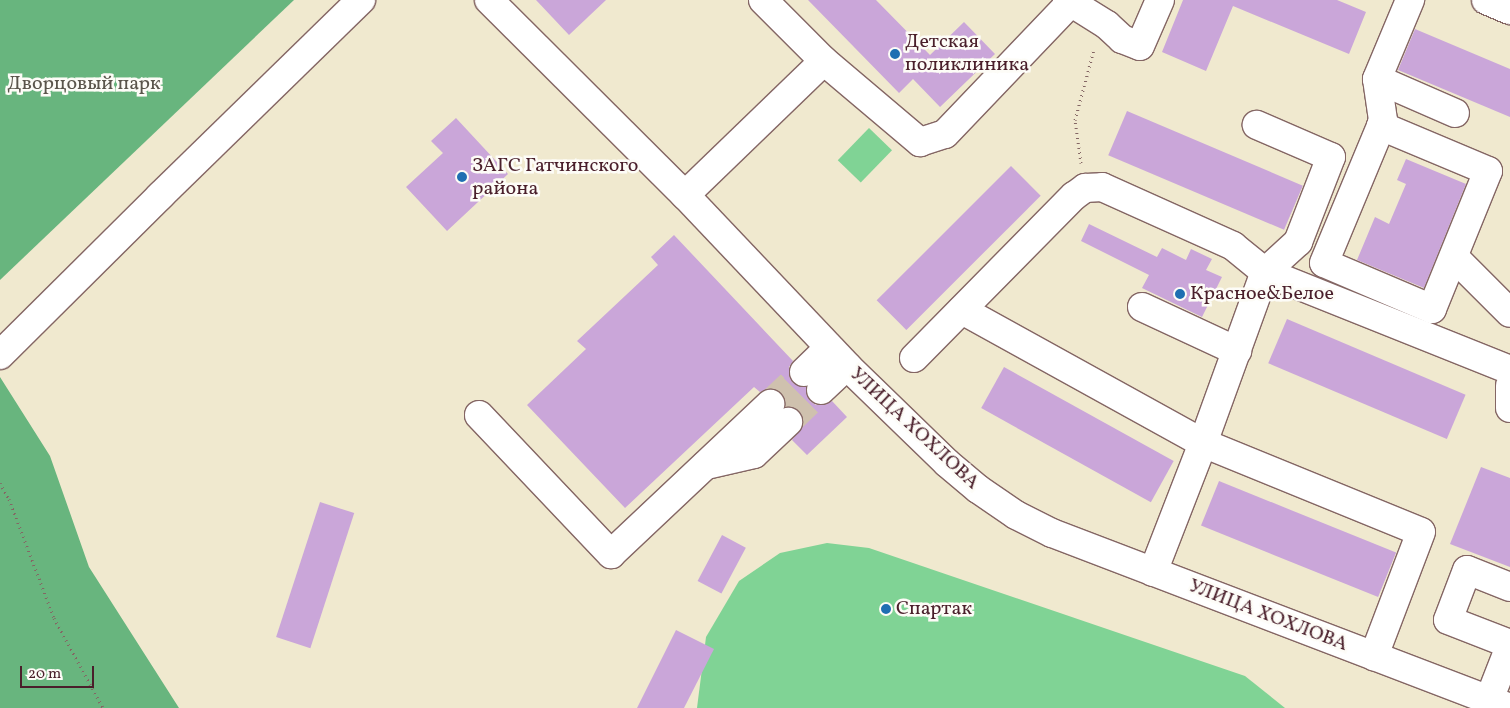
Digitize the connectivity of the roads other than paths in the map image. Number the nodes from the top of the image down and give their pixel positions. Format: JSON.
{"nodes":[{"id":1,"x":361,"y":0,"type":"edge"},
{"id":2,"x":489,"y":0,"type":"edge"},
{"id":3,"x":763,"y":0,"type":"edge"},
{"id":4,"x":1160,"y":0,"type":"edge"},
{"id":5,"x":1410,"y":0,"type":"edge"},
{"id":6,"x":1486,"y":0,"type":"edge"},
{"id":7,"x":1070,"y":1,"type":"edge"},
{"id":8,"x":1510,"y":10,"type":"edge"},
{"id":9,"x":824,"y":61,"type":"junction"},
{"id":10,"x":1377,"y":79,"type":"junction"},
{"id":11,"x":1455,"y":113,"type":"dead end"},
{"id":12,"x":1258,"y":125,"type":"dead end"},
{"id":13,"x":1381,"y":126,"type":"junction"},
{"id":14,"x":685,"y":195,"type":"junction"},
{"id":15,"x":1454,"y":256,"type":"junction"},
{"id":16,"x":1265,"y":272,"type":"junction"},
{"id":17,"x":1142,"y":307,"type":"dead end"},
{"id":18,"x":962,"y":310,"type":"junction"},
{"id":19,"x":1510,"y":312,"type":"edge"},
{"id":20,"x":1237,"y":351,"type":"junction"},
{"id":21,"x":0,"y":356,"type":"edge"},
{"id":22,"x":838,"y":357,"type":"junction"},
{"id":23,"x":914,"y":358,"type":"dead end"},
{"id":24,"x":1510,"y":370,"type":"edge"},
{"id":25,"x":813,"y":381,"type":"tunnel mouth"},
{"id":26,"x":1510,"y":386,"type":"edge"},
{"id":27,"x":1510,"y":408,"type":"edge"},
{"id":28,"x":779,"y":413,"type":"tunnel mouth"},
{"id":29,"x":479,"y":415,"type":"dead end"},
{"id":30,"x":1203,"y":443,"type":"junction"},
{"id":31,"x":1153,"y":572,"type":"junction"},
{"id":32,"x":1510,"y":587,"type":"edge"},
{"id":33,"x":1510,"y":645,"type":"edge"},
{"id":34,"x":1374,"y":656,"type":"junction"},
{"id":35,"x":1499,"y":704,"type":"edge"}],
"edges":[{"from":1,"to":21,"type":"street"},
{"from":2,"to":14,"type":"street","name":"УЛИЦА ХОХЛОВА"},
{"from":3,"to":9,"type":"street"},
{"from":4,"to":7,"type":"street"},
{"from":5,"to":10,"type":"street"},
{"from":6,"to":8,"type":"street"},
{"from":7,"to":9,"type":"street"},
{"from":9,"to":14,"type":"street"},
{"from":10,"to":11,"type":"street"},
{"from":10,"to":13,"type":"street"},
{"from":12,"to":16,"type":"street"},
{"from":13,"to":15,"type":"street"},
{"from":13,"to":15,"type":"street"},
{"from":14,"to":22,"type":"street","name":"УЛИЦА ХОХЛОВА"},
{"from":15,"to":19,"type":"street"},
{"from":16,"to":18,"type":"street"},
{"from":16,"to":20,"type":"street"},
{"from":16,"to":24,"type":"street"},
{"from":17,"to":20,"type":"street"},
{"from":18,"to":23,"type":"street"},
{"from":18,"to":30,"type":"street"},
{"from":20,"to":30,"type":"street"},
{"from":22,"to":25,"type":"street"},
{"from":22,"to":31,"type":"street","name":"УЛИЦА ХОХЛОВА"},
{"from":26,"to":27,"type":"street"},
{"from":28,"to":29,"type":"street"},
{"from":30,"to":31,"type":"street"},
{"from":30,"to":34,"type":"street"},
{"from":31,"to":34,"type":"street","name":"УЛИЦА ХОХЛОВА"},
{"from":32,"to":33,"type":"street"},
{"from":33,"to":35,"type":"street"},
{"from":34,"to":35,"type":"street","name":"УЛИЦА ХОХЛОВА"}]}
